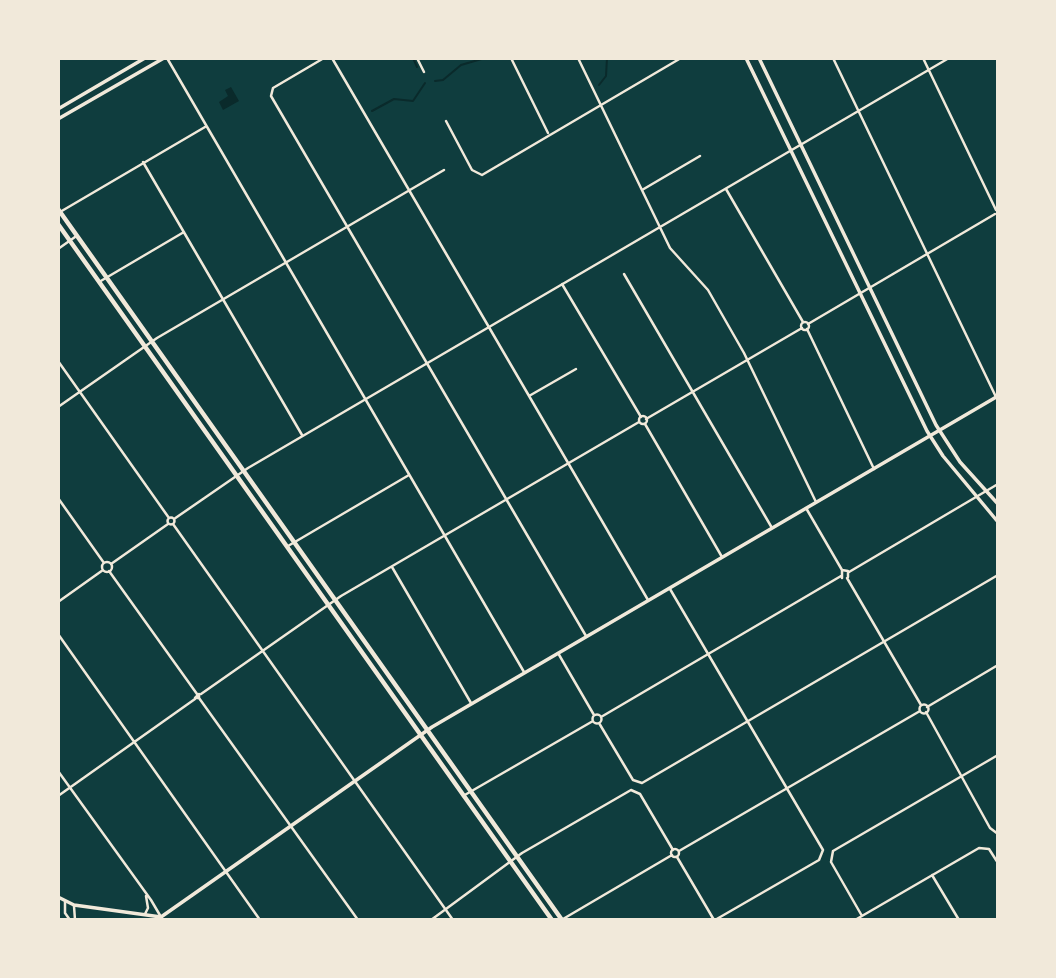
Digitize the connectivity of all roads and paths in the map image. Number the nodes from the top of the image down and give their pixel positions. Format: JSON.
{"nodes":[{"id":1,"x":145,"y":58,"type":"edge"},
{"id":2,"x":165,"y":58,"type":"edge"},
{"id":3,"x":324,"y":58,"type":"edge"},
{"id":4,"x":332,"y":58,"type":"edge"},
{"id":5,"x":417,"y":58,"type":"edge"},
{"id":6,"x":511,"y":58,"type":"edge"},
{"id":7,"x":578,"y":58,"type":"edge"},
{"id":8,"x":681,"y":58,"type":"edge"},
{"id":9,"x":746,"y":58,"type":"edge"},
{"id":10,"x":759,"y":58,"type":"edge"},
{"id":11,"x":833,"y":58,"type":"edge"},
{"id":12,"x":923,"y":58,"type":"edge"},
{"id":13,"x":949,"y":58,"type":"edge"},
{"id":14,"x":929,"y":70,"type":"junction"},
{"id":15,"x":424,"y":72,"type":"dead end"},
{"id":16,"x":600,"y":104,"type":"junction"},
{"id":17,"x":58,"y":109,"type":"edge"},
{"id":18,"x":859,"y":111,"type":"junction"},
{"id":19,"x":58,"y":119,"type":"edge"},
{"id":20,"x":446,"y":121,"type":"dead end"},
{"id":21,"x":205,"y":126,"type":"junction"},
{"id":22,"x":549,"y":135,"type":"junction"},
{"id":23,"x":801,"y":145,"type":"junction"},
{"id":24,"x":790,"y":150,"type":"junction"},
{"id":25,"x":700,"y":156,"type":"dead end"},
{"id":26,"x":144,"y":162,"type":"junction"},
{"id":27,"x":444,"y":170,"type":"dead end"},
{"id":28,"x":726,"y":188,"type":"junction"},
{"id":29,"x":409,"y":190,"type":"junction"},
{"id":30,"x":642,"y":190,"type":"junction"},
{"id":31,"x":59,"y":211,"type":"edge"},
{"id":32,"x":997,"y":213,"type":"edge"},
{"id":33,"x":58,"y":224,"type":"edge"},
{"id":34,"x":347,"y":227,"type":"junction"},
{"id":35,"x":660,"y":227,"type":"junction"},
{"id":36,"x":184,"y":232,"type":"junction"},
{"id":37,"x":76,"y":236,"type":"junction"},
{"id":38,"x":69,"y":241,"type":"junction"},
{"id":39,"x":58,"y":249,"type":"edge"},
{"id":40,"x":928,"y":254,"type":"junction"},
{"id":41,"x":285,"y":263,"type":"junction"},
{"id":42,"x":624,"y":274,"type":"dead end"},
{"id":43,"x":106,"y":277,"type":"junction"},
{"id":44,"x":99,"y":282,"type":"junction"},
{"id":45,"x":562,"y":284,"type":"junction"},
{"id":46,"x":870,"y":288,"type":"junction"},
{"id":47,"x":860,"y":294,"type":"junction"},
{"id":48,"x":223,"y":299,"type":"junction"},
{"id":49,"x":803,"y":322,"type":"junction"},
{"id":50,"x":808,"y":324,"type":"junction"},
{"id":51,"x":489,"y":327,"type":"junction"},
{"id":52,"x":802,"y":327,"type":"junction"},
{"id":53,"x":807,"y":329,"type":"junction"},
{"id":54,"x":152,"y":342,"type":"junction"},
{"id":55,"x":145,"y":346,"type":"junction"},
{"id":56,"x":747,"y":360,"type":"junction"},
{"id":57,"x":58,"y":361,"type":"edge"},
{"id":58,"x":427,"y":363,"type":"junction"},
{"id":59,"x":576,"y":369,"type":"dead end"},
{"id":60,"x":693,"y":391,"type":"junction"},
{"id":61,"x":79,"y":392,"type":"junction"},
{"id":62,"x":529,"y":397,"type":"junction"},
{"id":63,"x":997,"y":397,"type":"edge"},
{"id":64,"x":365,"y":399,"type":"junction"},
{"id":65,"x":58,"y":407,"type":"edge"},
{"id":66,"x":641,"y":417,"type":"junction"},
{"id":67,"x":646,"y":418,"type":"junction"},
{"id":68,"x":639,"y":422,"type":"junction"},
{"id":69,"x":645,"y":424,"type":"junction"},
{"id":70,"x":939,"y":431,"type":"junction"},
{"id":71,"x":302,"y":436,"type":"junction"},
{"id":72,"x":930,"y":436,"type":"junction"},
{"id":73,"x":569,"y":464,"type":"junction"},
{"id":74,"x":874,"y":469,"type":"junction"},
{"id":75,"x":243,"y":471,"type":"junction"},
{"id":76,"x":409,"y":475,"type":"junction"},
{"id":77,"x":236,"y":476,"type":"junction"},
{"id":78,"x":998,"y":484,"type":"edge"},
{"id":79,"x":987,"y":491,"type":"junction"},
{"id":80,"x":977,"y":497,"type":"junction"},
{"id":81,"x":58,"y":498,"type":"edge"},
{"id":82,"x":507,"y":500,"type":"junction"},
{"id":83,"x":816,"y":502,"type":"junction"},
{"id":84,"x":998,"y":504,"type":"edge"},
{"id":85,"x":806,"y":508,"type":"junction"},
{"id":86,"x":169,"y":518,"type":"junction"},
{"id":87,"x":174,"y":519,"type":"junction"},
{"id":88,"x":998,"y":522,"type":"edge"},
{"id":89,"x":168,"y":524,"type":"junction"},
{"id":90,"x":173,"y":524,"type":"junction"},
{"id":91,"x":772,"y":528,"type":"junction"},
{"id":92,"x":444,"y":536,"type":"junction"},
{"id":93,"x":294,"y":543,"type":"junction"},
{"id":94,"x":286,"y":547,"type":"junction"},
{"id":95,"x":722,"y":557,"type":"junction"},
{"id":96,"x":104,"y":563,"type":"junction"},
{"id":97,"x":111,"y":564,"type":"junction"},
{"id":98,"x":392,"y":567,"type":"junction"},
{"id":99,"x":103,"y":570,"type":"junction"},
{"id":100,"x":842,"y":570,"type":"junction"},
{"id":101,"x":109,"y":571,"type":"junction"},
{"id":102,"x":849,"y":572,"type":"junction"},
{"id":103,"x":998,"y":575,"type":"edge"},
{"id":104,"x":841,"y":576,"type":"junction"},
{"id":105,"x":847,"y":578,"type":"junction"},
{"id":106,"x":670,"y":588,"type":"junction"},
{"id":107,"x":648,"y":600,"type":"junction"},
{"id":108,"x":335,"y":601,"type":"junction"},
{"id":109,"x":58,"y":602,"type":"edge"},
{"id":110,"x":328,"y":606,"type":"junction"},
{"id":111,"x":58,"y":634,"type":"edge"},
{"id":112,"x":586,"y":636,"type":"junction"},
{"id":113,"x":884,"y":641,"type":"junction"},
{"id":114,"x":263,"y":651,"type":"junction"},
{"id":115,"x":558,"y":653,"type":"junction"},
{"id":116,"x":709,"y":654,"type":"junction"},
{"id":117,"x":998,"y":665,"type":"edge"},
{"id":118,"x":524,"y":673,"type":"junction"},
{"id":119,"x":198,"y":696,"type":"junction"},
{"id":120,"x":472,"y":704,"type":"junction"},
{"id":121,"x":921,"y":705,"type":"junction"},
{"id":122,"x":928,"y":706,"type":"junction"},
{"id":123,"x":920,"y":711,"type":"junction"},
{"id":124,"x":926,"y":712,"type":"junction"},
{"id":125,"x":594,"y":715,"type":"junction"},
{"id":126,"x":601,"y":716,"type":"junction"},
{"id":127,"x":593,"y":721,"type":"junction"},
{"id":128,"x":748,"y":721,"type":"junction"},
{"id":129,"x":599,"y":723,"type":"junction"},
{"id":130,"x":427,"y":730,"type":"junction"},
{"id":131,"x":419,"y":735,"type":"junction"},
{"id":132,"x":134,"y":742,"type":"junction"},
{"id":133,"x":998,"y":755,"type":"edge"},
{"id":134,"x":58,"y":771,"type":"edge"},
{"id":135,"x":963,"y":776,"type":"junction"},
{"id":136,"x":354,"y":780,"type":"junction"},
{"id":137,"x":69,"y":788,"type":"junction"},
{"id":138,"x":787,"y":788,"type":"junction"},
{"id":139,"x":472,"y":792,"type":"junction"},
{"id":140,"x":58,"y":796,"type":"edge"},
{"id":141,"x":463,"y":796,"type":"junction"},
{"id":142,"x":290,"y":826,"type":"junction"},
{"id":143,"x":997,"y":833,"type":"edge"},
{"id":144,"x":673,"y":850,"type":"junction"},
{"id":145,"x":679,"y":851,"type":"junction"},
{"id":146,"x":672,"y":855,"type":"junction"},
{"id":147,"x":518,"y":857,"type":"junction"},
{"id":148,"x":677,"y":857,"type":"junction"},
{"id":149,"x":511,"y":863,"type":"junction"},
{"id":150,"x":998,"y":863,"type":"edge"},
{"id":151,"x":226,"y":872,"type":"junction"},
{"id":152,"x":932,"y":875,"type":"junction"},
{"id":153,"x":146,"y":896,"type":"junction"},
{"id":154,"x":58,"y":897,"type":"edge"},
{"id":155,"x":65,"y":902,"type":"junction"},
{"id":156,"x":74,"y":905,"type":"junction"},
{"id":157,"x":446,"y":910,"type":"junction"},
{"id":158,"x":145,"y":914,"type":"junction"},
{"id":159,"x":862,"y":916,"type":"junction"},
{"id":160,"x":160,"y":919,"type":"edge"},
{"id":161,"x":70,"y":920,"type":"edge"},
{"id":162,"x":75,"y":920,"type":"edge"},
{"id":163,"x":260,"y":920,"type":"edge"},
{"id":164,"x":358,"y":920,"type":"edge"},
{"id":165,"x":431,"y":920,"type":"edge"},
{"id":166,"x":453,"y":920,"type":"edge"},
{"id":167,"x":552,"y":920,"type":"edge"},
{"id":168,"x":562,"y":920,"type":"edge"},
{"id":169,"x":714,"y":920,"type":"edge"},
{"id":170,"x":855,"y":920,"type":"edge"},
{"id":171,"x":958,"y":920,"type":"edge"}],
"edges":[{"from":1,"to":17,"type":"street"},
{"from":2,"to":19,"type":"street"},
{"from":2,"to":21,"type":"street"},
{"from":3,"to":34,"type":"street"},
{"from":4,"to":29,"type":"street"},
{"from":5,"to":15,"type":"street"},
{"from":6,"to":22,"type":"street"},
{"from":7,"to":16,"type":"street"},
{"from":8,"to":16,"type":"street"},
{"from":9,"to":24,"type":"street"},
{"from":10,"to":23,"type":"street"},
{"from":11,"to":18,"type":"street"},
{"from":12,"to":14,"type":"street"},
{"from":13,"to":14,"type":"street"},
{"from":14,"to":18,"type":"street"},
{"from":14,"to":32,"type":"street"},
{"from":16,"to":22,"type":"street"},
{"from":16,"to":30,"type":"street"},
{"from":18,"to":23,"type":"street"},
{"from":18,"to":40,"type":"street"},
{"from":20,"to":22,"type":"street"},
{"from":21,"to":26,"type":"street"},
{"from":21,"to":41,"type":"street"},
{"from":23,"to":24,"type":"street"},
{"from":23,"to":46,"type":"street"},
{"from":24,"to":28,"type":"street"},
{"from":24,"to":47,"type":"street"},
{"from":25,"to":30,"type":"street"},
{"from":26,"to":31,"type":"street"},
{"from":26,"to":36,"type":"street"},
{"from":27,"to":29,"type":"street"},
{"from":28,"to":35,"type":"street"},
{"from":28,"to":49,"type":"street"},
{"from":29,"to":34,"type":"street"},
{"from":29,"to":51,"type":"street"},
{"from":30,"to":35,"type":"street"},
{"from":31,"to":37,"type":"main road"},
{"from":32,"to":40,"type":"street"},
{"from":33,"to":38,"type":"main road"},
{"from":34,"to":41,"type":"street"},
{"from":34,"to":58,"type":"street"},
{"from":35,"to":45,"type":"street"},
{"from":35,"to":56,"type":"street"},
{"from":36,"to":43,"type":"street"},
{"from":36,"to":48,"type":"street"},
{"from":37,"to":38,"type":"street"},
{"from":37,"to":43,"type":"main road"},
{"from":38,"to":39,"type":"street"},
{"from":38,"to":44,"type":"main road"},
{"from":40,"to":46,"type":"street"},
{"from":40,"to":63,"type":"street"},
{"from":41,"to":48,"type":"street"},
{"from":41,"to":64,"type":"street"},
{"from":42,"to":60,"type":"street"},
{"from":43,"to":44,"type":"street"},
{"from":43,"to":54,"type":"main road"},
{"from":44,"to":55,"type":"main road"},
{"from":45,"to":51,"type":"street"},
{"from":45,"to":66,"type":"street"},
{"from":46,"to":47,"type":"street"},
{"from":46,"to":70,"type":"street"},
{"from":47,"to":50,"type":"street"},
{"from":47,"to":72,"type":"street"},
{"from":48,"to":54,"type":"street"},
{"from":48,"to":71,"type":"street"},
{"from":49,"to":50,"type":"street"},
{"from":49,"to":52,"type":"street"},
{"from":50,"to":53,"type":"street"},
{"from":51,"to":58,"type":"street"},
{"from":51,"to":62,"type":"street"},
{"from":52,"to":53,"type":"street"},
{"from":52,"to":56,"type":"street"},
{"from":53,"to":74,"type":"street"},
{"from":54,"to":55,"type":"street"},
{"from":54,"to":75,"type":"main road"},
{"from":55,"to":61,"type":"street"},
{"from":55,"to":77,"type":"main road"},
{"from":56,"to":60,"type":"street"},
{"from":56,"to":83,"type":"street"},
{"from":57,"to":61,"type":"street"},
{"from":58,"to":64,"type":"street"},
{"from":58,"to":82,"type":"street"},
{"from":59,"to":62,"type":"street"},
{"from":60,"to":67,"type":"street"},
{"from":60,"to":91,"type":"street"},
{"from":61,"to":65,"type":"street"},
{"from":61,"to":86,"type":"street"},
{"from":62,"to":73,"type":"street"},
{"from":63,"to":70,"type":"street"},
{"from":64,"to":71,"type":"street"},
{"from":64,"to":76,"type":"street"},
{"from":66,"to":67,"type":"street"},
{"from":66,"to":68,"type":"street"},
{"from":67,"to":69,"type":"street"},
{"from":68,"to":69,"type":"street"},
{"from":68,"to":73,"type":"street"},
{"from":69,"to":95,"type":"street"},
{"from":70,"to":72,"type":"street"},
{"from":70,"to":79,"type":"street"},
{"from":71,"to":75,"type":"street"},
{"from":72,"to":74,"type":"street"},
{"from":72,"to":80,"type":"street"},
{"from":73,"to":82,"type":"street"},
{"from":73,"to":107,"type":"street"},
{"from":74,"to":83,"type":"street"},
{"from":75,"to":77,"type":"street"},
{"from":75,"to":93,"type":"main road"},
{"from":76,"to":92,"type":"street"},
{"from":76,"to":93,"type":"street"},
{"from":77,"to":87,"type":"street"},
{"from":77,"to":94,"type":"main road"},
{"from":78,"to":79,"type":"street"},
{"from":79,"to":80,"type":"street"},
{"from":79,"to":84,"type":"street"},
{"from":80,"to":88,"type":"street"},
{"from":80,"to":102,"type":"street"},
{"from":81,"to":96,"type":"street"},
{"from":82,"to":92,"type":"street"},
{"from":82,"to":112,"type":"street"},
{"from":83,"to":85,"type":"street"},
{"from":85,"to":91,"type":"street"},
{"from":85,"to":100,"type":"street"},
{"from":86,"to":87,"type":"street"},
{"from":86,"to":89,"type":"street"},
{"from":87,"to":90,"type":"street"},
{"from":89,"to":90,"type":"street"},
{"from":89,"to":97,"type":"street"},
{"from":90,"to":114,"type":"street"},
{"from":91,"to":95,"type":"street"},
{"from":92,"to":98,"type":"street"},
{"from":92,"to":118,"type":"street"},
{"from":93,"to":94,"type":"street"},
{"from":93,"to":108,"type":"main road"},
{"from":94,"to":110,"type":"main road"},
{"from":95,"to":106,"type":"street"},
{"from":96,"to":97,"type":"street"},
{"from":96,"to":99,"type":"street"},
{"from":97,"to":101,"type":"street"},
{"from":98,"to":108,"type":"street"},
{"from":98,"to":120,"type":"street"},
{"from":99,"to":101,"type":"street"},
{"from":99,"to":109,"type":"street"},
{"from":100,"to":102,"type":"street"},
{"from":100,"to":104,"type":"street"},
{"from":101,"to":119,"type":"street"},
{"from":102,"to":105,"type":"street"},
{"from":103,"to":113,"type":"street"},
{"from":104,"to":105,"type":"street"},
{"from":104,"to":116,"type":"street"},
{"from":105,"to":113,"type":"street"},
{"from":106,"to":107,"type":"street"},
{"from":106,"to":116,"type":"street"},
{"from":107,"to":112,"type":"street"},
{"from":108,"to":110,"type":"street"},
{"from":108,"to":130,"type":"main road"},
{"from":110,"to":114,"type":"street"},
{"from":110,"to":131,"type":"main road"},
{"from":111,"to":132,"type":"street"},
{"from":112,"to":115,"type":"street"},
{"from":113,"to":121,"type":"street"},
{"from":113,"to":128,"type":"street"},
{"from":114,"to":119,"type":"street"},
{"from":114,"to":136,"type":"street"},
{"from":115,"to":118,"type":"street"},
{"from":115,"to":125,"type":"street"},
{"from":116,"to":126,"type":"street"},
{"from":116,"to":128,"type":"street"},
{"from":117,"to":122,"type":"street"},
{"from":118,"to":120,"type":"street"},
{"from":119,"to":132,"type":"street"},
{"from":119,"to":142,"type":"street"},
{"from":120,"to":130,"type":"street"},
{"from":121,"to":122,"type":"street"},
{"from":121,"to":123,"type":"street"},
{"from":122,"to":124,"type":"street"},
{"from":123,"to":124,"type":"street"},
{"from":123,"to":138,"type":"street"},
{"from":124,"to":135,"type":"street"},
{"from":125,"to":126,"type":"street"},
{"from":125,"to":127,"type":"street"},
{"from":126,"to":129,"type":"street"},
{"from":127,"to":129,"type":"street"},
{"from":127,"to":139,"type":"street"},
{"from":128,"to":129,"type":"street"},
{"from":128,"to":138,"type":"street"},
{"from":130,"to":131,"type":"street"},
{"from":130,"to":139,"type":"main road"},
{"from":131,"to":136,"type":"street"},
{"from":131,"to":141,"type":"main road"},
{"from":132,"to":137,"type":"street"},
{"from":132,"to":151,"type":"street"},
{"from":133,"to":135,"type":"street"},
{"from":134,"to":137,"type":"street"},
{"from":135,"to":143,"type":"street"},
{"from":135,"to":159,"type":"street"},
{"from":136,"to":142,"type":"street"},
{"from":136,"to":157,"type":"street"},
{"from":137,"to":140,"type":"street"},
{"from":137,"to":153,"type":"street"},
{"from":138,"to":145,"type":"street"},
{"from":138,"to":169,"type":"street"},
{"from":139,"to":141,"type":"street"},
{"from":139,"to":147,"type":"main road"},
{"from":141,"to":149,"type":"main road"},
{"from":142,"to":151,"type":"street"},
{"from":142,"to":164,"type":"street"},
{"from":144,"to":145,"type":"street"},
{"from":144,"to":146,"type":"street"},
{"from":144,"to":147,"type":"street"},
{"from":145,"to":148,"type":"street"},
{"from":146,"to":148,"type":"street"},
{"from":146,"to":168,"type":"street"},
{"from":147,"to":149,"type":"street"},
{"from":147,"to":168,"type":"main road"},
{"from":148,"to":169,"type":"street"},
{"from":149,"to":157,"type":"street"},
{"from":149,"to":167,"type":"main road"},
{"from":150,"to":152,"type":"street"},
{"from":151,"to":160,"type":"street"},
{"from":151,"to":163,"type":"street"},
{"from":152,"to":159,"type":"street"},
{"from":152,"to":171,"type":"street"},
{"from":153,"to":158,"type":"street"},
{"from":153,"to":160,"type":"street"},
{"from":154,"to":155,"type":"street"},
{"from":155,"to":156,"type":"street"},
{"from":155,"to":161,"type":"street"},
{"from":156,"to":158,"type":"street"},
{"from":156,"to":162,"type":"street"},
{"from":157,"to":165,"type":"street"},
{"from":157,"to":166,"type":"street"},
{"from":158,"to":160,"type":"street"},
{"from":159,"to":170,"type":"street"}]}
